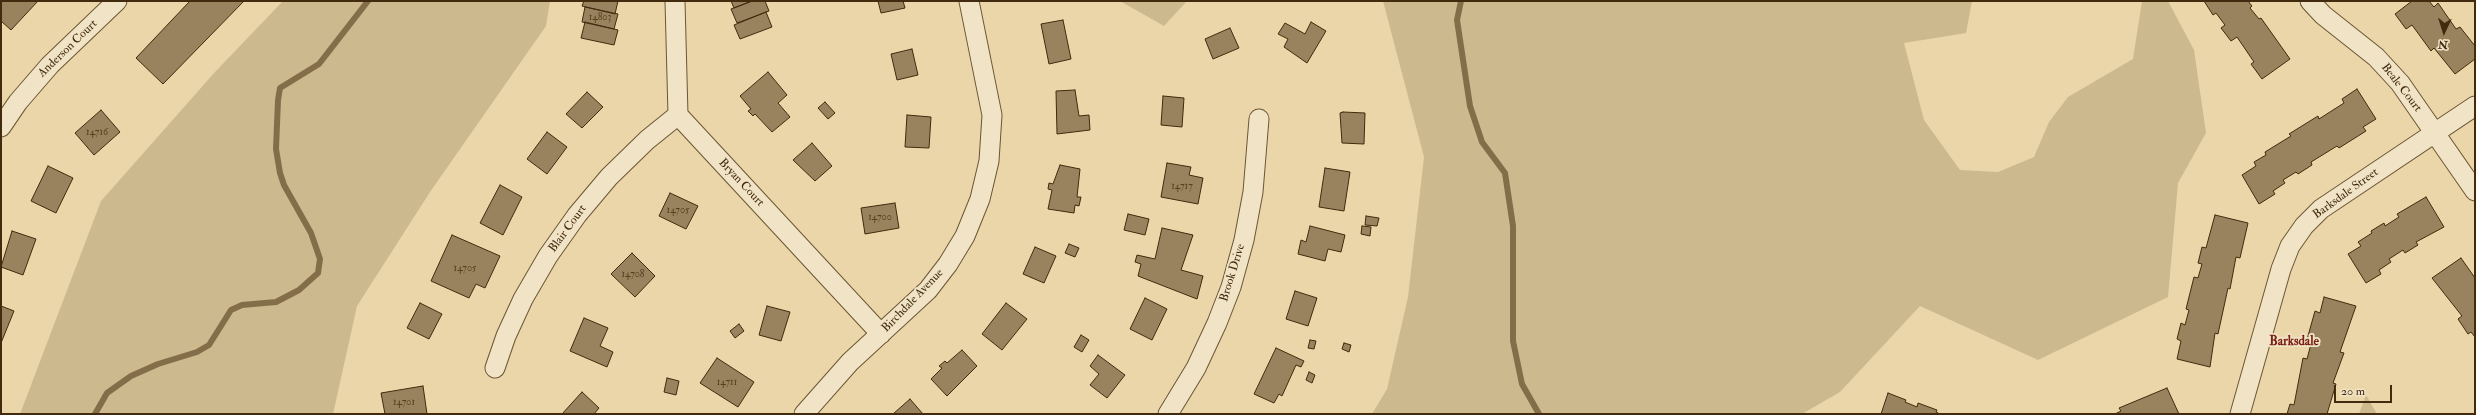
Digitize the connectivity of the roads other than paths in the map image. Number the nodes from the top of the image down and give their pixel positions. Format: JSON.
{"nodes":[{"id":1,"x":117,"y":1,"type":"edge"},
{"id":2,"x":675,"y":1,"type":"edge"},
{"id":3,"x":969,"y":1,"type":"edge"},
{"id":4,"x":2310,"y":1,"type":"edge"},
{"id":5,"x":2475,"y":106,"type":"edge"},
{"id":6,"x":678,"y":115,"type":"junction"},
{"id":7,"x":1259,"y":119,"type":"dead end"},
{"id":8,"x":1,"y":127,"type":"edge"},
{"id":9,"x":2435,"y":132,"type":"junction"},
{"id":10,"x":2475,"y":191,"type":"edge"},
{"id":11,"x":881,"y":334,"type":"junction"},
{"id":12,"x":495,"y":368,"type":"dead end"},
{"id":13,"x":804,"y":414,"type":"edge"},
{"id":14,"x":1168,"y":414,"type":"edge"},
{"id":15,"x":2240,"y":414,"type":"edge"}],
"edges":[{"from":1,"to":8,"type":"street","name":"Anderson Court"},
{"from":2,"to":6,"type":"street"},
{"from":3,"to":11,"type":"street","name":"Birchdale Avenue"},
{"from":4,"to":9,"type":"street","name":"Beale Court"},
{"from":5,"to":9,"type":"street","name":"Barksdale Street"},
{"from":6,"to":11,"type":"street","name":"Bryan Court"},
{"from":6,"to":12,"type":"street","name":"Blair Court"},
{"from":7,"to":14,"type":"street","name":"Brook Drive"},
{"from":9,"to":10,"type":"street","name":"Beale Court"},
{"from":9,"to":15,"type":"street","name":"Barksdale Street"},
{"from":11,"to":13,"type":"street","name":"Birchdale Avenue"}]}
